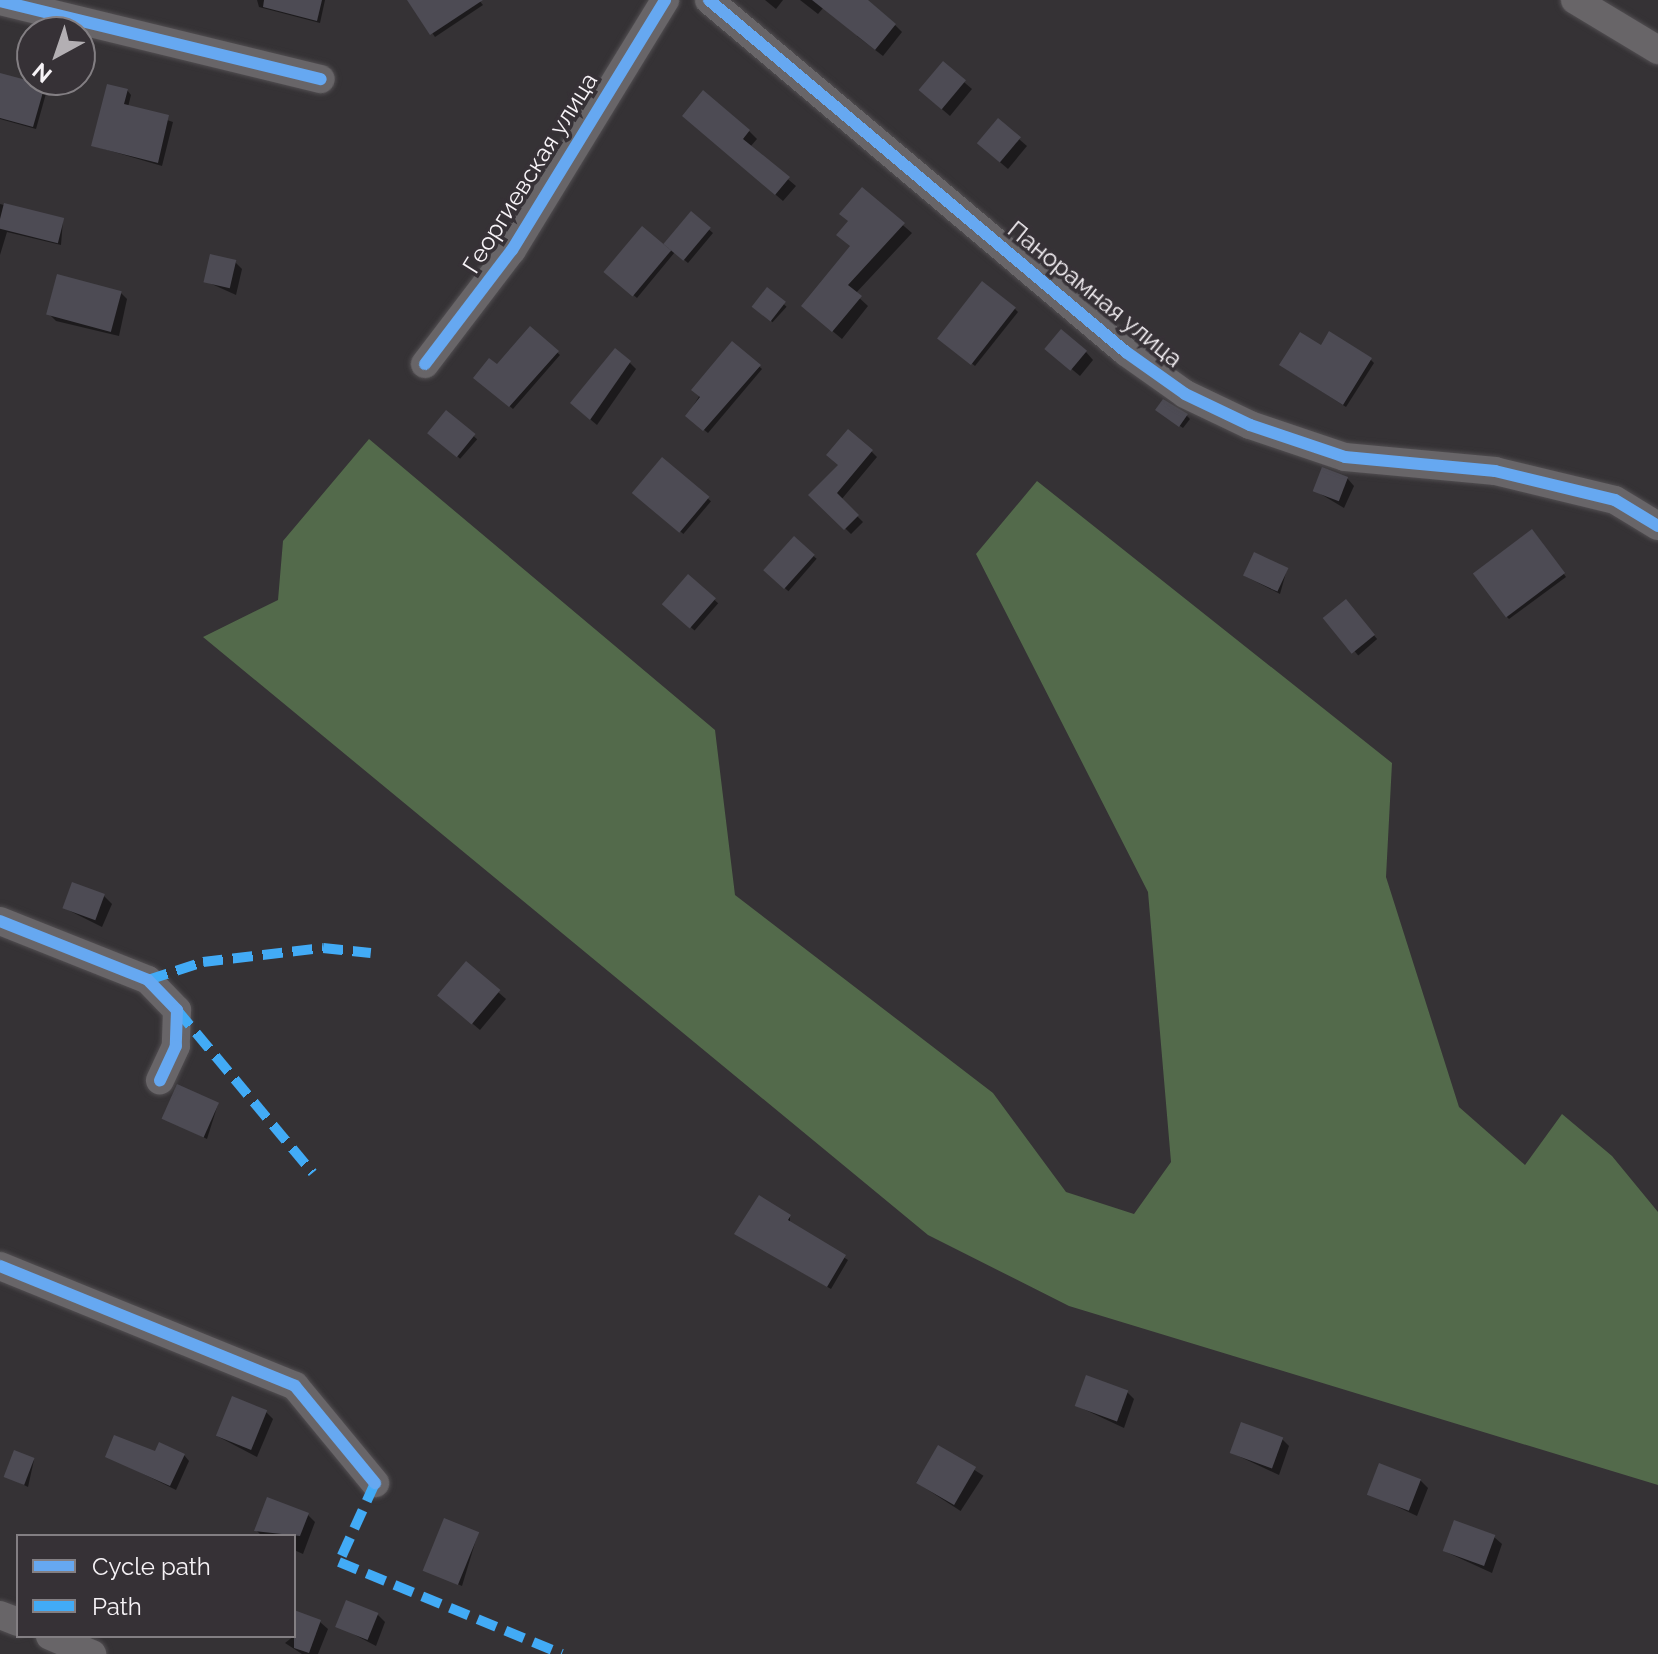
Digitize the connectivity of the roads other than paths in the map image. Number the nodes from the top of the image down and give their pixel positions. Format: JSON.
{"nodes":[{"id":1,"x":665,"y":0,"type":"edge"},
{"id":2,"x":709,"y":0,"type":"edge"},
{"id":3,"x":1575,"y":0,"type":"edge"},
{"id":4,"x":0,"y":1,"type":"edge"},
{"id":5,"x":1658,"y":50,"type":"edge"},
{"id":6,"x":321,"y":79,"type":"dead end"},
{"id":7,"x":425,"y":364,"type":"dead end"},
{"id":8,"x":1658,"y":526,"type":"edge"},
{"id":9,"x":0,"y":921,"type":"edge"},
{"id":10,"x":160,"y":1081,"type":"dead end"},
{"id":11,"x":0,"y":1266,"type":"edge"},
{"id":12,"x":375,"y":1483,"type":"dead end"},
{"id":13,"x":55,"y":1638,"type":"edge"},
{"id":14,"x":92,"y":1654,"type":"edge"}],
"edges":[{"from":1,"to":7,"type":"street","name":"Георгиевская улица"},
{"from":2,"to":8,"type":"street","name":"Панорамная улица"},
{"from":3,"to":5,"type":"street"},
{"from":4,"to":6,"type":"street"},
{"from":9,"to":10,"type":"street"},
{"from":11,"to":12,"type":"street"},
{"from":13,"to":14,"type":"street"}]}
